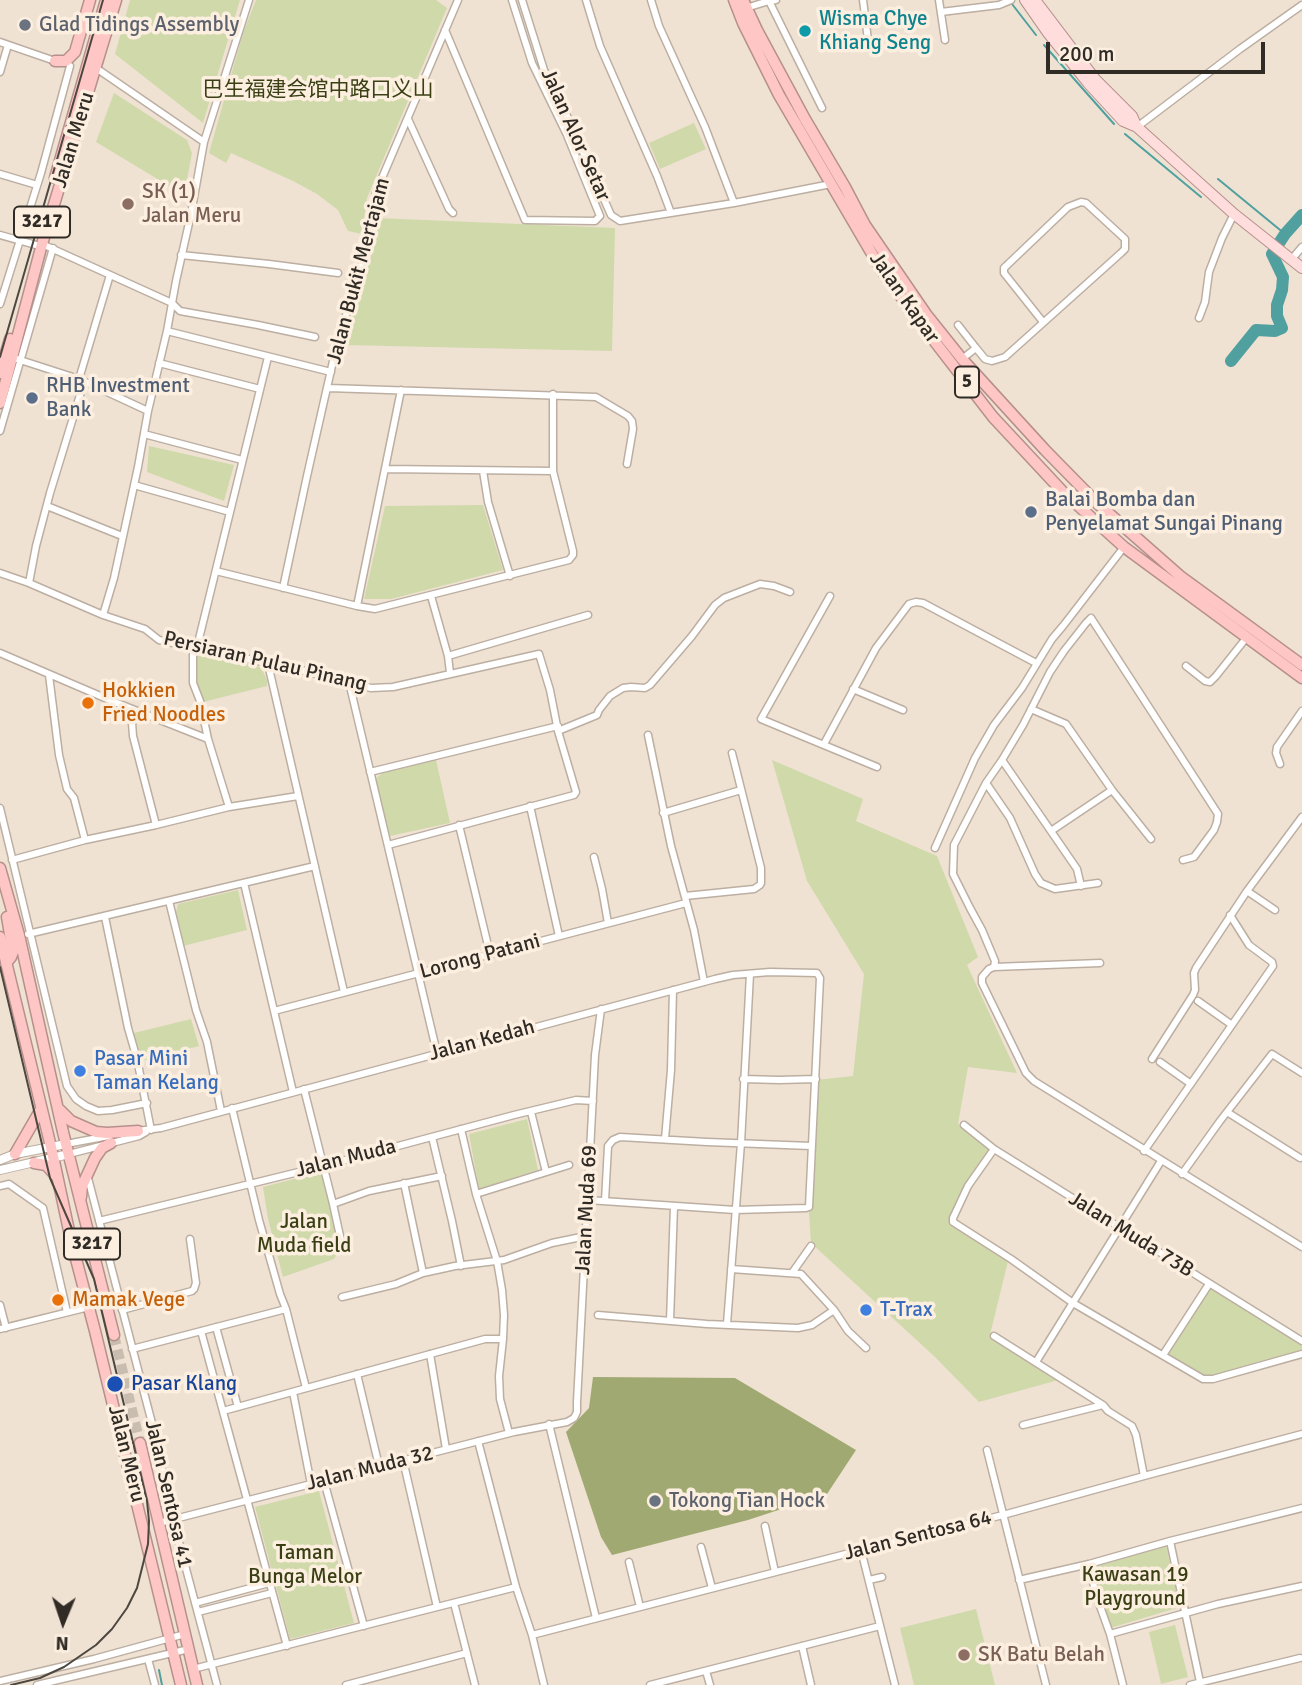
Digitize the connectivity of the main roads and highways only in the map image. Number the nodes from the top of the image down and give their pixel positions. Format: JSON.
{"nodes":[{"id":1,"x":90,"y":0,"type":"edge"},
{"id":2,"x":106,"y":0,"type":"edge"},
{"id":3,"x":116,"y":0,"type":"edge"},
{"id":4,"x":734,"y":0,"type":"edge"},
{"id":5,"x":1025,"y":0,"type":"edge"},
{"id":6,"x":1035,"y":0,"type":"edge"},
{"id":7,"x":744,"y":4,"type":"edge"},
{"id":8,"x":82,"y":28,"type":"junction"},
{"id":9,"x":91,"y":51,"type":"junction"},
{"id":10,"x":55,"y":61,"type":"road end"},
{"id":11,"x":90,"y":69,"type":"junction"},
{"id":12,"x":1137,"y":127,"type":"junction"},
{"id":13,"x":44,"y":245,"type":"junction"},
{"id":14,"x":1302,"y":268,"type":"edge"},
{"id":15,"x":0,"y":373,"type":"edge"},
{"id":16,"x":0,"y":403,"type":"edge"},
{"id":17,"x":1302,"y":665,"type":"edge"},
{"id":18,"x":1302,"y":678,"type":"edge"},
{"id":19,"x":0,"y":868,"type":"edge"},
{"id":20,"x":0,"y":876,"type":"edge"},
{"id":21,"x":0,"y":937,"type":"edge"},
{"id":22,"x":3,"y":964,"type":"edge"},
{"id":23,"x":49,"y":1070,"type":"junction"},
{"id":24,"x":41,"y":1109,"type":"junction"},
{"id":25,"x":138,"y":1131,"type":"road end"},
{"id":26,"x":111,"y":1143,"type":"road end"},
{"id":27,"x":15,"y":1154,"type":"road end"},
{"id":28,"x":34,"y":1163,"type":"road end"},
{"id":29,"x":57,"y":1178,"type":"junction"},
{"id":30,"x":81,"y":1202,"type":"junction"},
{"id":31,"x":114,"y":1335,"type":"tunnel mouth"},
{"id":32,"x":140,"y":1443,"type":"tunnel mouth"},
{"id":33,"x":181,"y":1685,"type":"edge"},
{"id":34,"x":197,"y":1685,"type":"edge"}],
"edges":[{"from":1,"to":8,"type":"highway"},
{"from":2,"to":9,"type":"highway","name":"Jalan Meru","number":"3217"},
{"from":3,"to":11,"type":"highway","name":"Jalan Meru","number":"3217"},
{"from":4,"to":18,"type":"highway","name":"Jalan Kapar","number":"5"},
{"from":5,"to":12,"type":"main road"},
{"from":6,"to":12,"type":"main road"},
{"from":7,"to":17,"type":"highway","name":"Jalan Kapar","number":"5"},
{"from":8,"to":9,"type":"highway"},
{"from":8,"to":10,"type":"highway"},
{"from":9,"to":11,"type":"highway","name":"Jalan Meru","number":"3217"},
{"from":11,"to":13,"type":"highway","name":"Jalan Meru","number":"3217"},
{"from":12,"to":14,"type":"main road"},
{"from":13,"to":15,"type":"highway","name":"Jalan Meru","number":"3217"},
{"from":13,"to":16,"type":"highway","name":"Jalan Meru","number":"3217"},
{"from":19,"to":23,"type":"highway","number":"3217"},
{"from":20,"to":22,"type":"highway"},
{"from":21,"to":22,"type":"highway","name":"Jalan Meru","number":"3217"},
{"from":22,"to":24,"type":"highway","name":"Jalan Meru","number":"3217"},
{"from":23,"to":25,"type":"highway"},
{"from":23,"to":30,"type":"highway","number":"3217"},
{"from":24,"to":27,"type":"highway"},
{"from":24,"to":29,"type":"highway","name":"Jalan Meru","number":"3217"},
{"from":26,"to":30,"type":"highway"},
{"from":28,"to":29,"type":"highway"},
{"from":29,"to":33,"type":"highway","name":"Jalan Meru","number":"3217"},
{"from":30,"to":31,"type":"highway","number":"3217"},
{"from":32,"to":34,"type":"highway","name":"Jalan Meru"}]}
